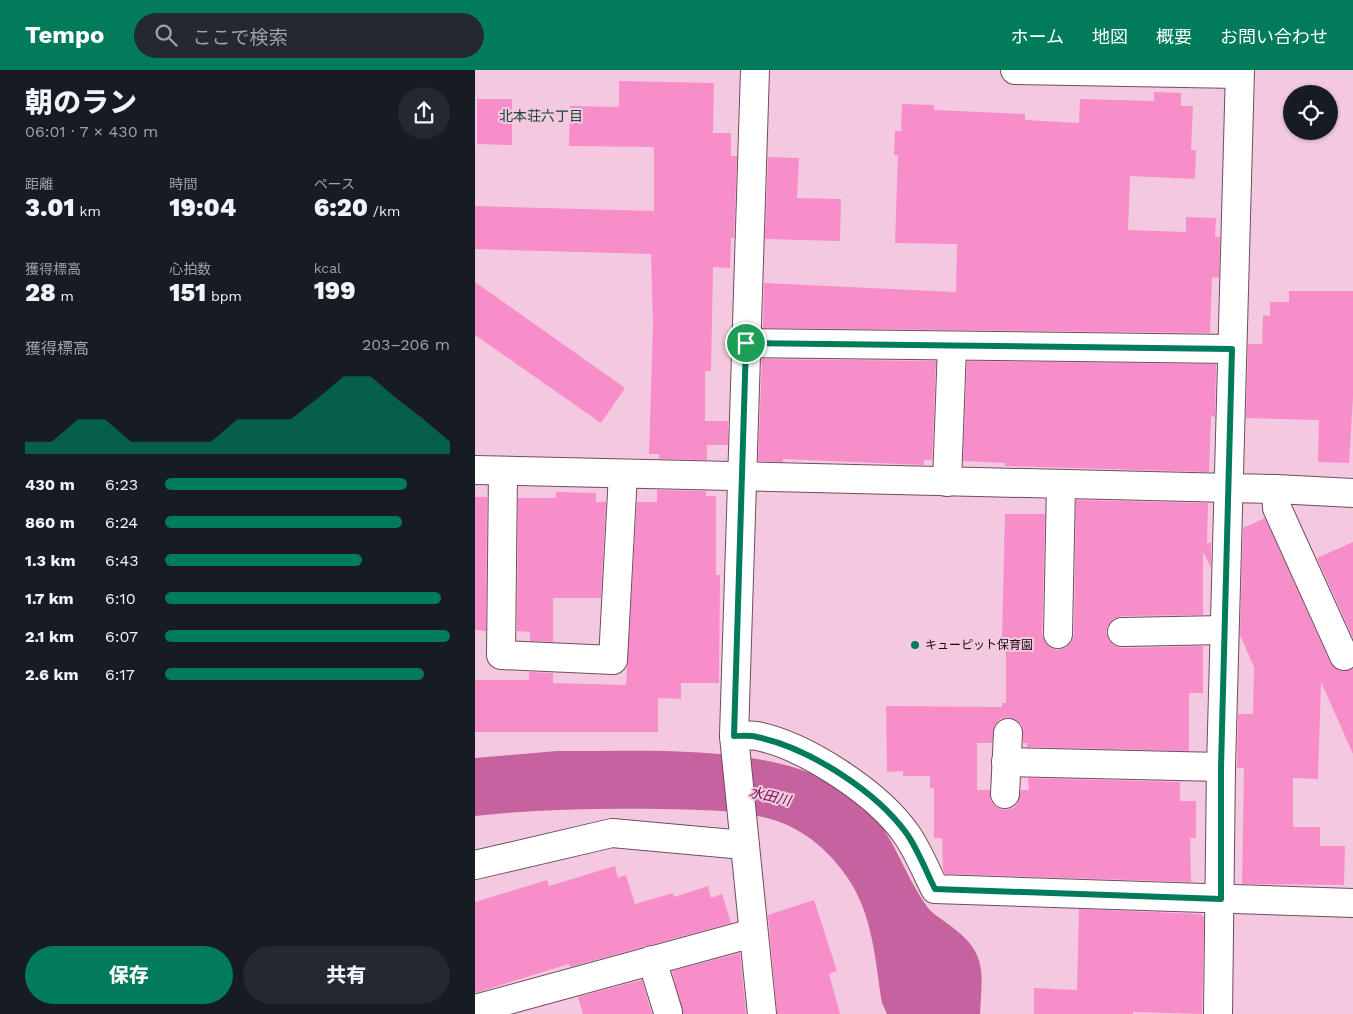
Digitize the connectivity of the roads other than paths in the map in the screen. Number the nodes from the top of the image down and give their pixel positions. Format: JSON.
{"nodes":[{"id":1,"x":755,"y":70,"type":"edge"},
{"id":2,"x":1015,"y":70,"type":"edge"},
{"id":3,"x":1239,"y":72,"type":"edge"},
{"id":4,"x":746,"y":343,"type":"junction"},
{"id":5,"x":952,"y":346,"type":"junction"},
{"id":6,"x":1232,"y":349,"type":"junction"},
{"id":7,"x":475,"y":470,"type":"edge"},
{"id":8,"x":503,"y":471,"type":"junction"},
{"id":9,"x":623,"y":474,"type":"junction"},
{"id":10,"x":741,"y":478,"type":"junction"},
{"id":11,"x":947,"y":482,"type":"junction"},
{"id":12,"x":1061,"y":485,"type":"junction"},
{"id":13,"x":1228,"y":488,"type":"junction"},
{"id":14,"x":1276,"y":489,"type":"junction"},
{"id":15,"x":1353,"y":493,"type":"edge"},
{"id":16,"x":1224,"y":630,"type":"junction"},
{"id":17,"x":1122,"y":632,"type":"dead end"},
{"id":18,"x":1058,"y":634,"type":"dead end"},
{"id":19,"x":1344,"y":656,"type":"dead end"},
{"id":20,"x":1008,"y":733,"type":"dead end"},
{"id":21,"x":734,"y":736,"type":"junction"},
{"id":22,"x":1006,"y":762,"type":"junction"},
{"id":23,"x":1221,"y":767,"type":"junction"},
{"id":24,"x":1005,"y":794,"type":"dead end"},
{"id":25,"x":744,"y":845,"type":"junction"},
{"id":26,"x":475,"y":865,"type":"edge"},
{"id":27,"x":1221,"y":899,"type":"junction"},
{"id":28,"x":1353,"y":903,"type":"edge"},
{"id":29,"x":753,"y":933,"type":"junction"},
{"id":30,"x":652,"y":960,"type":"junction"},
{"id":31,"x":475,"y":1009,"type":"edge"},
{"id":32,"x":667,"y":1012,"type":"dead end"},
{"id":33,"x":762,"y":1014,"type":"edge"},
{"id":34,"x":1218,"y":1014,"type":"edge"}],
"edges":[{"from":1,"to":4,"type":"street"},
{"from":2,"to":3,"type":"street"},
{"from":3,"to":6,"type":"street"},
{"from":4,"to":5,"type":"street"},
{"from":4,"to":10,"type":"street"},
{"from":5,"to":6,"type":"street"},
{"from":5,"to":11,"type":"street"},
{"from":6,"to":13,"type":"street"},
{"from":7,"to":8,"type":"street"},
{"from":8,"to":9,"type":"street"},
{"from":8,"to":9,"type":"street"},
{"from":9,"to":10,"type":"street"},
{"from":10,"to":11,"type":"street"},
{"from":10,"to":21,"type":"street"},
{"from":11,"to":12,"type":"street"},
{"from":12,"to":13,"type":"street"},
{"from":12,"to":18,"type":"street"},
{"from":13,"to":14,"type":"street"},
{"from":13,"to":16,"type":"street"},
{"from":14,"to":15,"type":"street"},
{"from":14,"to":19,"type":"street"},
{"from":16,"to":17,"type":"street"},
{"from":16,"to":23,"type":"street"},
{"from":20,"to":22,"type":"street"},
{"from":21,"to":25,"type":"street"},
{"from":21,"to":27,"type":"street"},
{"from":22,"to":23,"type":"street"},
{"from":22,"to":24,"type":"street"},
{"from":23,"to":27,"type":"street"},
{"from":25,"to":26,"type":"street"},
{"from":25,"to":29,"type":"street"},
{"from":27,"to":28,"type":"street"},
{"from":27,"to":34,"type":"street"},
{"from":29,"to":30,"type":"street"},
{"from":29,"to":33,"type":"street"},
{"from":30,"to":31,"type":"street"},
{"from":30,"to":32,"type":"street"}]}
